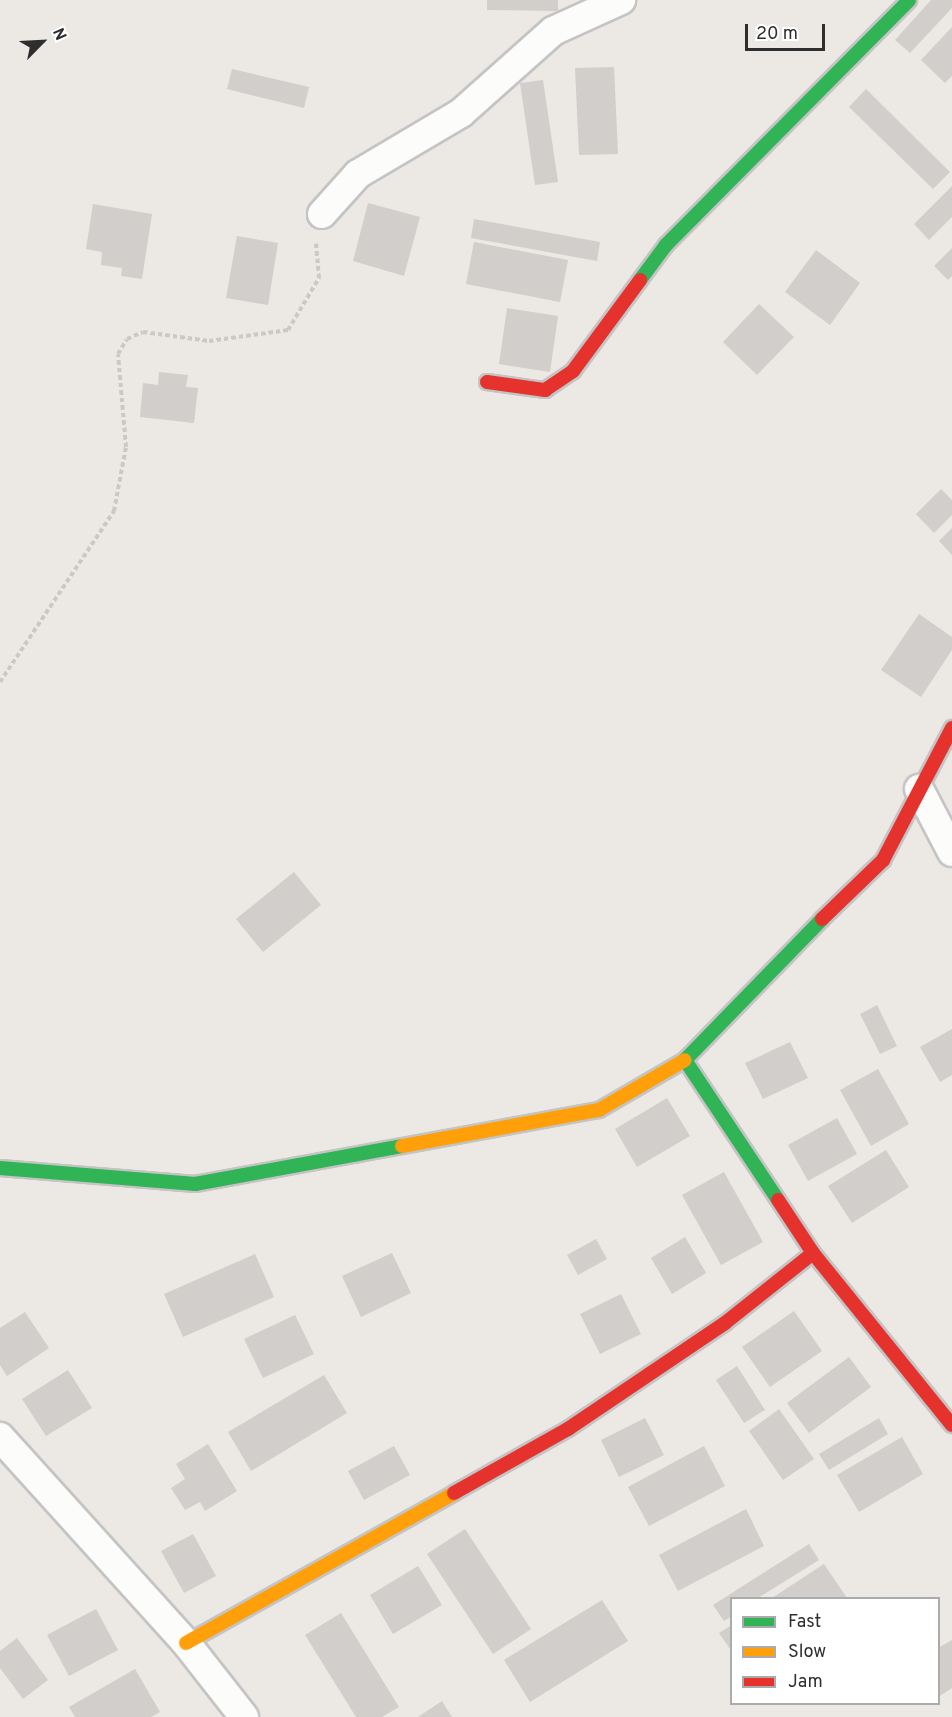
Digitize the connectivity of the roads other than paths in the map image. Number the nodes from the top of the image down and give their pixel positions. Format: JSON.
{"nodes":[{"id":1,"x":621,"y":0,"type":"edge"},
{"id":2,"x":909,"y":0,"type":"edge"},
{"id":3,"x":322,"y":214,"type":"road end"},
{"id":4,"x":487,"y":382,"type":"dead end"},
{"id":5,"x":952,"y":728,"type":"edge"},
{"id":6,"x":919,"y":789,"type":"junction"},
{"id":7,"x":952,"y":852,"type":"edge"},
{"id":8,"x":686,"y":1060,"type":"junction"},
{"id":9,"x":0,"y":1168,"type":"edge"},
{"id":10,"x":813,"y":1253,"type":"junction"},
{"id":11,"x":952,"y":1425,"type":"edge"},
{"id":12,"x":0,"y":1437,"type":"edge"},
{"id":13,"x":186,"y":1643,"type":"junction"},
{"id":14,"x":244,"y":1717,"type":"edge"}],
"edges":[{"from":1,"to":3,"type":"street"},
{"from":2,"to":4,"type":"street"},
{"from":5,"to":6,"type":"street"},
{"from":6,"to":7,"type":"street"},
{"from":6,"to":8,"type":"street"},
{"from":8,"to":9,"type":"street"},
{"from":8,"to":10,"type":"street"},
{"from":10,"to":11,"type":"street"},
{"from":10,"to":13,"type":"street"},
{"from":12,"to":13,"type":"street"},
{"from":13,"to":14,"type":"street"}]}
